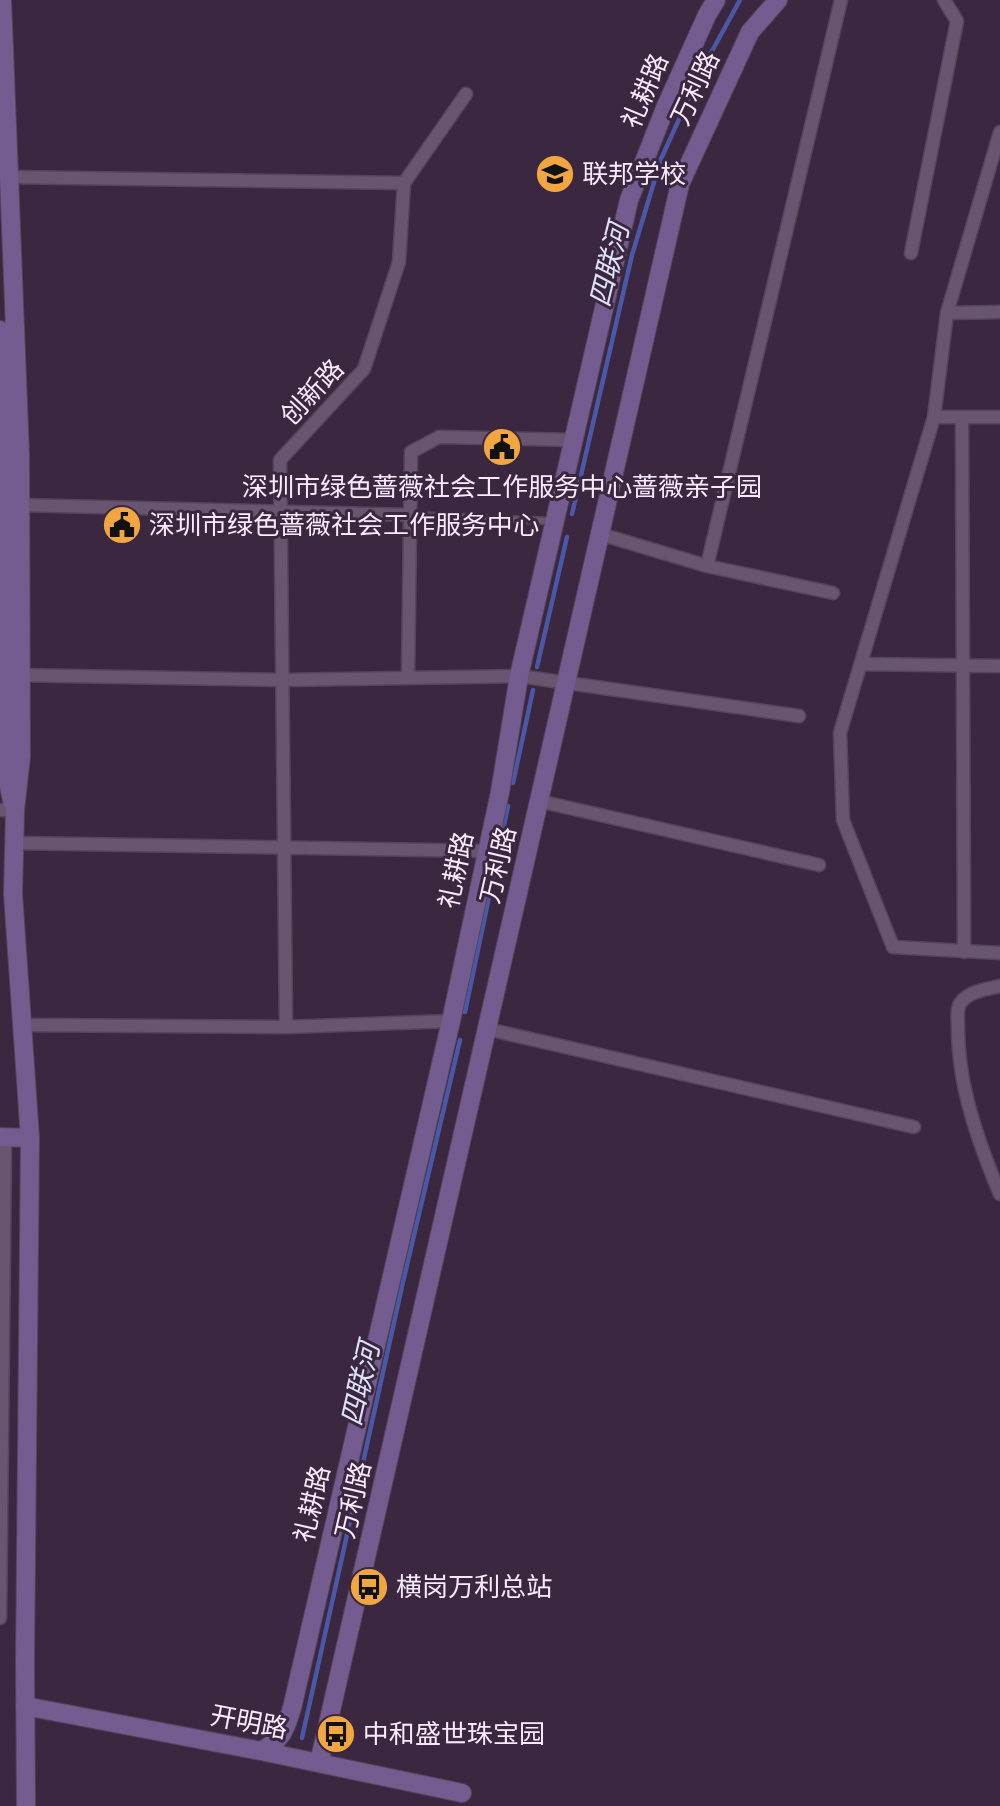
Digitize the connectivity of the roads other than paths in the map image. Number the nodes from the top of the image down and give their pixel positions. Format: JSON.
{"nodes":[{"id":1,"x":2,"y":0,"type":"edge"},
{"id":2,"x":716,"y":0,"type":"edge"},
{"id":3,"x":778,"y":0,"type":"edge"},
{"id":4,"x":841,"y":0,"type":"edge"},
{"id":5,"x":944,"y":0,"type":"edge"},
{"id":6,"x":466,"y":94,"type":"dead end"},
{"id":7,"x":1000,"y":132,"type":"edge"},
{"id":8,"x":8,"y":177,"type":"junction"},
{"id":9,"x":404,"y":183,"type":"junction"},
{"id":10,"x":911,"y":253,"type":"dead end"},
{"id":11,"x":1000,"y":312,"type":"edge"},
{"id":12,"x":947,"y":313,"type":"junction"},
{"id":13,"x":0,"y":330,"type":"edge"},
{"id":14,"x":934,"y":417,"type":"junction"},
{"id":15,"x":962,"y":417,"type":"junction"},
{"id":16,"x":1000,"y":418,"type":"edge"},
{"id":17,"x":8,"y":437,"type":"edge"},
{"id":18,"x":573,"y":440,"type":"junction"},
{"id":19,"x":20,"y":505,"type":"junction"},
{"id":20,"x":280,"y":510,"type":"junction"},
{"id":21,"x":410,"y":515,"type":"junction"},
{"id":22,"x":555,"y":521,"type":"junction"},
{"id":23,"x":600,"y":534,"type":"junction"},
{"id":24,"x":707,"y":566,"type":"junction"},
{"id":25,"x":833,"y":593,"type":"dead end"},
{"id":26,"x":861,"y":664,"type":"junction"},
{"id":27,"x":963,"y":665,"type":"junction"},
{"id":28,"x":1000,"y":666,"type":"edge"},
{"id":29,"x":13,"y":675,"type":"junction"},
{"id":30,"x":519,"y":676,"type":"junction"},
{"id":31,"x":408,"y":678,"type":"junction"},
{"id":32,"x":284,"y":680,"type":"junction"},
{"id":33,"x":566,"y":683,"type":"junction"},
{"id":34,"x":799,"y":716,"type":"dead end"},
{"id":35,"x":539,"y":801,"type":"junction"},
{"id":36,"x":7,"y":810,"type":"edge"},
{"id":37,"x":14,"y":843,"type":"junction"},
{"id":38,"x":284,"y":848,"type":"junction"},
{"id":39,"x":487,"y":851,"type":"junction"},
{"id":40,"x":819,"y":865,"type":"dead end"},
{"id":41,"x":964,"y":952,"type":"junction"},
{"id":42,"x":1000,"y":953,"type":"edge"},
{"id":43,"x":1000,"y":986,"type":"edge"},
{"id":44,"x":451,"y":1021,"type":"junction"},
{"id":45,"x":22,"y":1026,"type":"junction"},
{"id":46,"x":286,"y":1027,"type":"junction"},
{"id":47,"x":487,"y":1029,"type":"junction"},
{"id":48,"x":914,"y":1128,"type":"dead end"},
{"id":49,"x":3,"y":1138,"type":"edge"},
{"id":50,"x":30,"y":1138,"type":"junction"},
{"id":51,"x":1000,"y":1194,"type":"edge"},
{"id":52,"x":0,"y":1618,"type":"edge"},
{"id":53,"x":25,"y":1706,"type":"junction"},
{"id":54,"x":261,"y":1751,"type":"junction"},
{"id":55,"x":319,"y":1763,"type":"junction"},
{"id":56,"x":462,"y":1793,"type":"dead end"},
{"id":57,"x":26,"y":1806,"type":"edge"}],
"edges":[{"from":1,"to":8,"type":"street"},
{"from":2,"to":18,"type":"street","name":"礼耕路"},
{"from":3,"to":23,"type":"street","name":"万利路"},
{"from":4,"to":24,"type":"street"},
{"from":5,"to":10,"type":"street"},
{"from":6,"to":9,"type":"street"},
{"from":7,"to":12,"type":"street"},
{"from":8,"to":9,"type":"street"},
{"from":8,"to":17,"type":"street"},
{"from":9,"to":20,"type":"street","name":"创新路"},
{"from":11,"to":12,"type":"street"},
{"from":12,"to":14,"type":"street"},
{"from":13,"to":17,"type":"street"},
{"from":14,"to":15,"type":"street"},
{"from":14,"to":26,"type":"street"},
{"from":15,"to":16,"type":"street"},
{"from":15,"to":27,"type":"street"},
{"from":17,"to":19,"type":"street"},
{"from":17,"to":29,"type":"street"},
{"from":18,"to":21,"type":"street"},
{"from":18,"to":22,"type":"street","name":"礼耕路"},
{"from":19,"to":20,"type":"street"},
{"from":19,"to":29,"type":"street"},
{"from":20,"to":21,"type":"street"},
{"from":20,"to":32,"type":"street","name":"创新路"},
{"from":21,"to":22,"type":"lane"},
{"from":21,"to":31,"type":"street"},
{"from":22,"to":30,"type":"street","name":"礼耕路"},
{"from":23,"to":24,"type":"street"},
{"from":23,"to":33,"type":"street","name":"万利路"},
{"from":24,"to":25,"type":"street"},
{"from":26,"to":27,"type":"street"},
{"from":26,"to":41,"type":"street"},
{"from":27,"to":28,"type":"street"},
{"from":27,"to":41,"type":"street"},
{"from":29,"to":32,"type":"street"},
{"from":29,"to":36,"type":"street"},
{"from":30,"to":31,"type":"street"},
{"from":30,"to":33,"type":"street"},
{"from":30,"to":39,"type":"street","name":"礼耕路"},
{"from":31,"to":32,"type":"street"},
{"from":32,"to":38,"type":"street","name":"创新路"},
{"from":33,"to":34,"type":"street"},
{"from":33,"to":35,"type":"street","name":"万利路"},
{"from":35,"to":40,"type":"street"},
{"from":35,"to":47,"type":"street","name":"万利路"},
{"from":36,"to":37,"type":"street"},
{"from":37,"to":38,"type":"street"},
{"from":37,"to":45,"type":"street"},
{"from":38,"to":39,"type":"street"},
{"from":38,"to":46,"type":"street","name":"创新路"},
{"from":39,"to":44,"type":"street","name":"礼耕路"},
{"from":41,"to":42,"type":"street"},
{"from":43,"to":51,"type":"street"},
{"from":44,"to":46,"type":"street"},
{"from":44,"to":54,"type":"street","name":"礼耕路"},
{"from":45,"to":46,"type":"street"},
{"from":45,"to":50,"type":"street"},
{"from":47,"to":48,"type":"street"},
{"from":47,"to":55,"type":"street","name":"万利路"},
{"from":49,"to":50,"type":"street"},
{"from":49,"to":52,"type":"street"},
{"from":50,"to":53,"type":"street"},
{"from":53,"to":54,"type":"street","name":"开明路"},
{"from":53,"to":57,"type":"street"},
{"from":54,"to":55,"type":"street","name":"开明路"},
{"from":55,"to":56,"type":"street","name":"开明路"}]}
